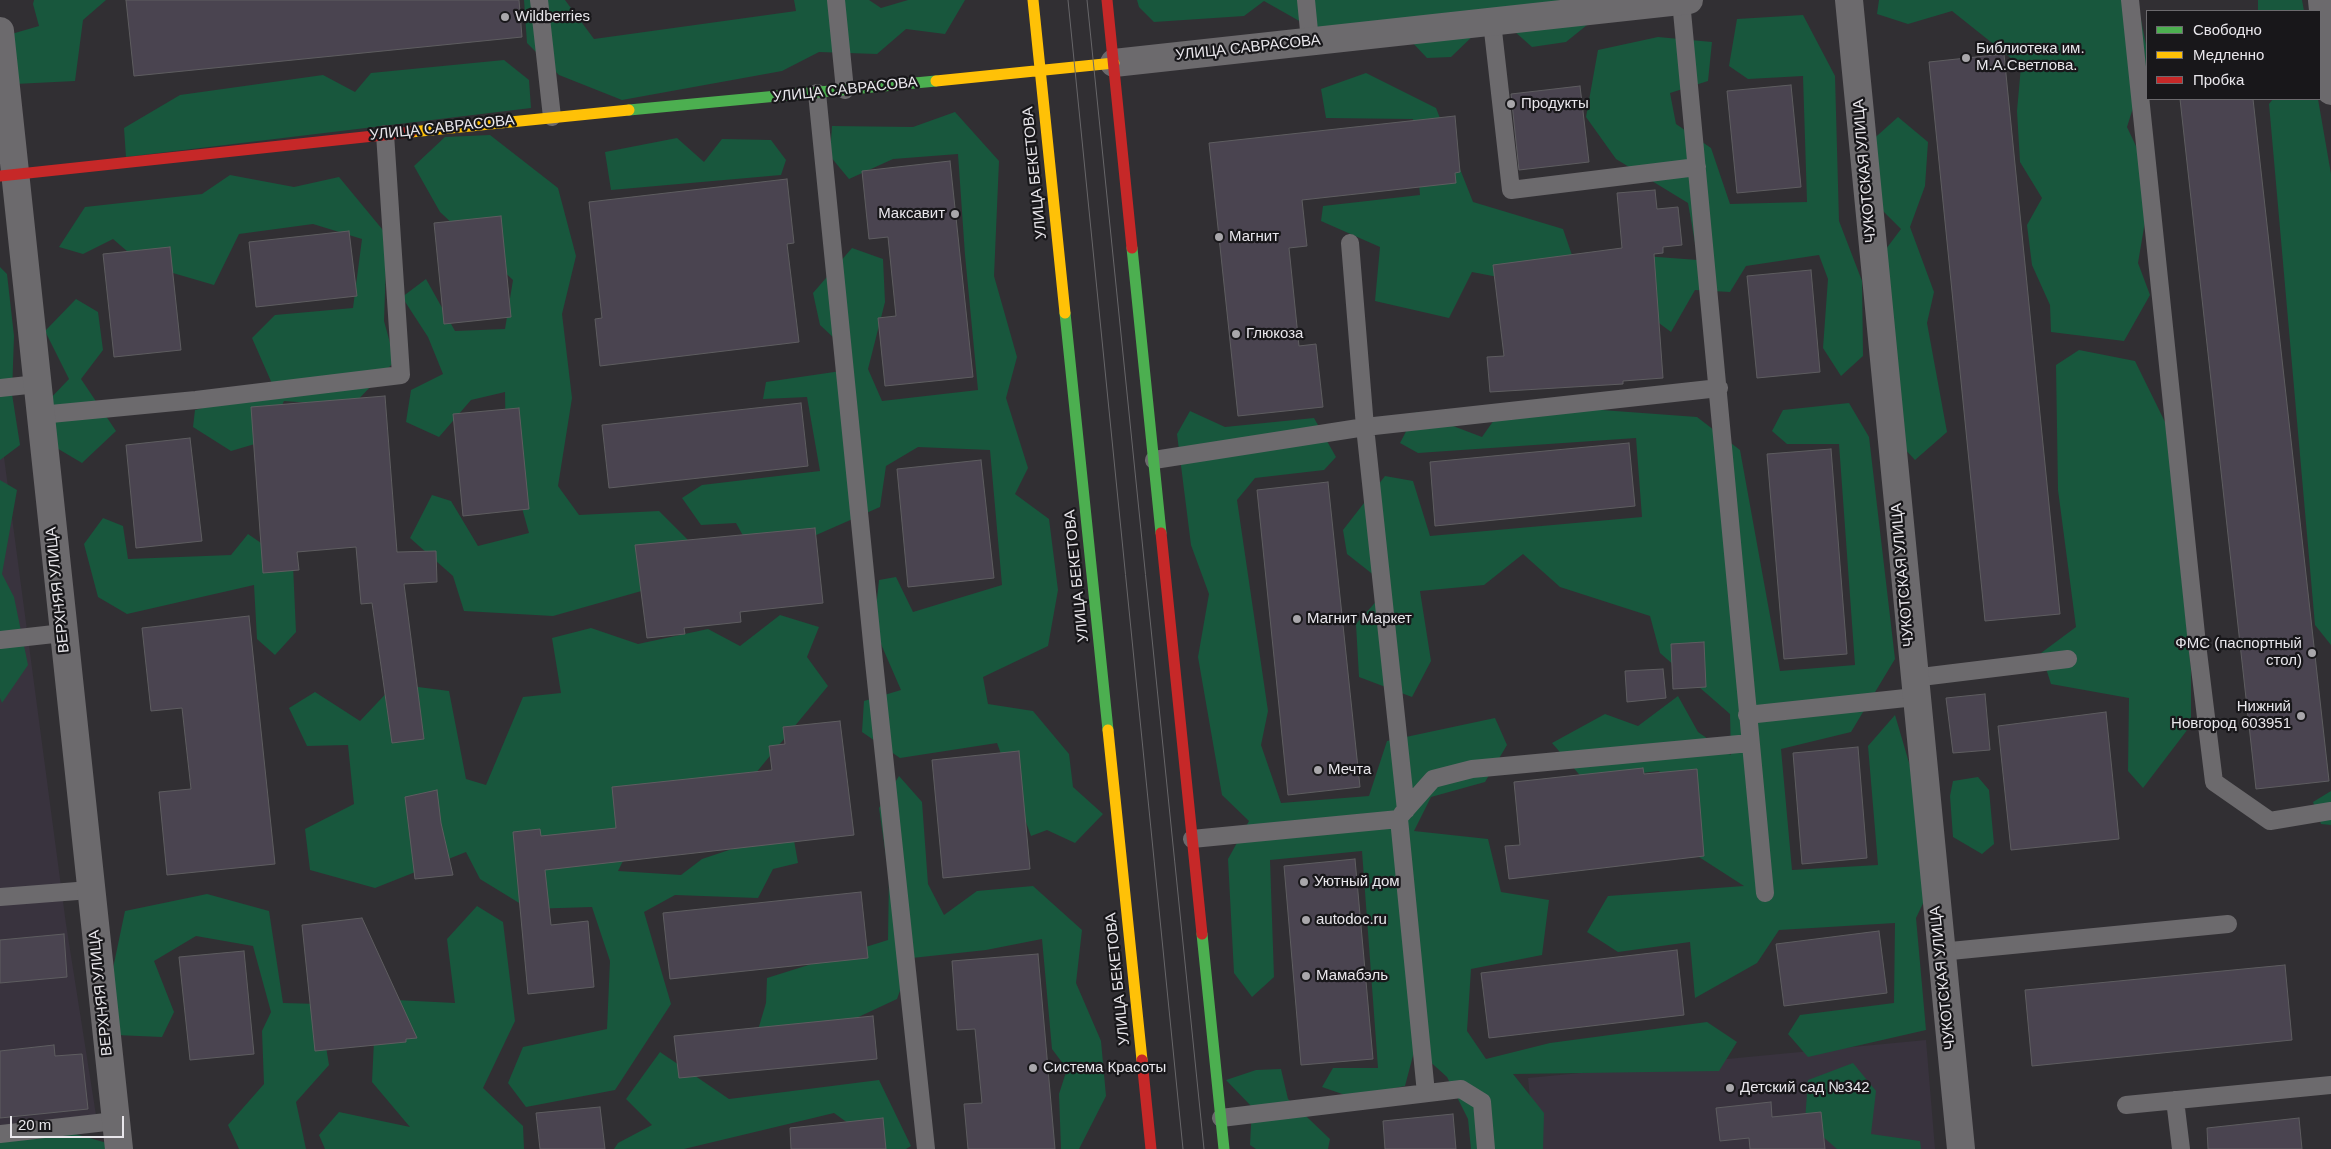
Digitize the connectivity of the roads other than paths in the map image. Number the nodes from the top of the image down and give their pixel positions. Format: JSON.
{"nodes":[{"id":1,"x":539,"y":0,"type":"edge"},
{"id":2,"x":836,"y":0,"type":"edge"},
{"id":3,"x":1033,"y":0,"type":"edge"},
{"id":4,"x":1107,"y":0,"type":"edge"},
{"id":5,"x":1306,"y":0,"type":"edge"},
{"id":6,"x":1685,"y":0,"type":"edge"},
{"id":7,"x":1848,"y":0,"type":"edge"},
{"id":8,"x":2130,"y":0,"type":"edge"},
{"id":9,"x":2322,"y":0,"type":"edge"},
{"id":10,"x":1492,"y":22,"type":"junction"},
{"id":11,"x":0,"y":31,"type":"edge"},
{"id":12,"x":1310,"y":41,"type":"junction"},
{"id":13,"x":1114,"y":63,"type":"junction"},
{"id":14,"x":1040,"y":70,"type":"junction"},
{"id":15,"x":844,"y":90,"type":"junction"},
{"id":16,"x":2331,"y":91,"type":"edge"},
{"id":17,"x":817,"y":93,"type":"junction"},
{"id":18,"x":552,"y":117,"type":"junction"},
{"id":19,"x":385,"y":134,"type":"junction"},
{"id":20,"x":1696,"y":167,"type":"junction"},
{"id":21,"x":7,"y":175,"type":"edge"},
{"id":22,"x":1350,"y":243,"type":"dead end"},
{"id":23,"x":37,"y":384,"type":"junction"},
{"id":24,"x":0,"y":388,"type":"edge"},
{"id":25,"x":1719,"y":388,"type":"junction"},
{"id":26,"x":40,"y":416,"type":"junction"},
{"id":27,"x":1365,"y":427,"type":"junction"},
{"id":28,"x":1154,"y":460,"type":"junction"},
{"id":29,"x":63,"y":633,"type":"junction"},
{"id":30,"x":0,"y":640,"type":"edge"},
{"id":31,"x":2068,"y":659,"type":"dead end"},
{"id":32,"x":1914,"y":687,"type":"junction"},
{"id":33,"x":1747,"y":716,"type":"junction"},
{"id":34,"x":1750,"y":743,"type":"junction"},
{"id":35,"x":2331,"y":811,"type":"edge"},
{"id":36,"x":1403,"y":814,"type":"junction"},
{"id":37,"x":1192,"y":839,"type":"junction"},
{"id":38,"x":90,"y":890,"type":"junction"},
{"id":39,"x":1765,"y":893,"type":"dead end"},
{"id":40,"x":0,"y":897,"type":"edge"},
{"id":41,"x":2228,"y":924,"type":"dead end"},
{"id":42,"x":1940,"y":952,"type":"junction"},
{"id":43,"x":2331,"y":1085,"type":"edge"},
{"id":44,"x":1426,"y":1093,"type":"junction"},
{"id":45,"x":2175,"y":1100,"type":"junction"},
{"id":46,"x":2126,"y":1105,"type":"dead end"},
{"id":47,"x":1220,"y":1118,"type":"junction"},
{"id":48,"x":115,"y":1121,"type":"junction"},
{"id":49,"x":0,"y":1134,"type":"edge"},
{"id":50,"x":118,"y":1149,"type":"edge"},
{"id":51,"x":926,"y":1149,"type":"edge"},
{"id":52,"x":1151,"y":1149,"type":"edge"},
{"id":53,"x":1224,"y":1149,"type":"edge"},
{"id":54,"x":1486,"y":1149,"type":"edge"},
{"id":55,"x":1961,"y":1149,"type":"edge"},
{"id":56,"x":2181,"y":1149,"type":"edge"}],
"edges":[{"from":1,"to":18,"type":"lane"},
{"from":2,"to":15,"type":"lane"},
{"from":3,"to":14,"type":"main road","name":"УЛИЦА БЕКЕТОВА"},
{"from":4,"to":13,"type":"main road"},
{"from":5,"to":12,"type":"lane"},
{"from":6,"to":10,"type":"street","name":"УЛИЦА САВРАСОВА"},
{"from":6,"to":20,"type":"lane"},
{"from":7,"to":32,"type":"street","name":"ЧУКОТСКАЯ УЛИЦА"},
{"from":8,"to":35,"type":"lane"},
{"from":9,"to":16,"type":"street"},
{"from":10,"to":12,"type":"street","name":"УЛИЦА САВРАСОВА"},
{"from":10,"to":20,"type":"lane"},
{"from":11,"to":21,"type":"street","name":"ВЕРХНЯЯ УЛИЦА"},
{"from":12,"to":13,"type":"street","name":"УЛИЦА САВРАСОВА"},
{"from":13,"to":14,"type":"main road","name":"УЛИЦА САВРАСОВА"},
{"from":13,"to":28,"type":"main road"},
{"from":14,"to":15,"type":"main road","name":"УЛИЦА САВРАСОВА"},
{"from":14,"to":52,"type":"main road","name":"УЛИЦА БЕКЕТОВА"},
{"from":15,"to":17,"type":"main road","name":"УЛИЦА САВРАСОВА"},
{"from":17,"to":18,"type":"main road","name":"УЛИЦА САВРАСОВА"},
{"from":17,"to":51,"type":"lane"},
{"from":18,"to":19,"type":"main road","name":"УЛИЦА САВРАСОВА"},
{"from":19,"to":21,"type":"main road","name":"УЛИЦА САВРАСОВА"},
{"from":19,"to":26,"type":"lane"},
{"from":20,"to":25,"type":"lane"},
{"from":21,"to":23,"type":"street","name":"ВЕРХНЯЯ УЛИЦА"},
{"from":22,"to":27,"type":"lane"},
{"from":23,"to":24,"type":"lane"},
{"from":23,"to":26,"type":"street","name":"ВЕРХНЯЯ УЛИЦА"},
{"from":25,"to":27,"type":"lane"},
{"from":25,"to":33,"type":"lane"},
{"from":26,"to":29,"type":"street","name":"ВЕРХНЯЯ УЛИЦА"},
{"from":27,"to":28,"type":"lane"},
{"from":27,"to":36,"type":"lane"},
{"from":28,"to":37,"type":"main road"},
{"from":29,"to":30,"type":"lane"},
{"from":29,"to":38,"type":"street","name":"ВЕРХНЯЯ УЛИЦА"},
{"from":31,"to":32,"type":"lane"},
{"from":32,"to":33,"type":"lane"},
{"from":32,"to":42,"type":"street","name":"ЧУКОТСКАЯ УЛИЦА"},
{"from":33,"to":34,"type":"lane"},
{"from":34,"to":36,"type":"lane"},
{"from":34,"to":39,"type":"lane"},
{"from":36,"to":37,"type":"lane"},
{"from":36,"to":44,"type":"lane"},
{"from":37,"to":47,"type":"main road"},
{"from":38,"to":40,"type":"lane"},
{"from":38,"to":48,"type":"street","name":"ВЕРХНЯЯ УЛИЦА"},
{"from":41,"to":42,"type":"lane"},
{"from":42,"to":55,"type":"street","name":"ЧУКОТСКАЯ УЛИЦА"},
{"from":43,"to":45,"type":"lane"},
{"from":44,"to":47,"type":"lane"},
{"from":44,"to":54,"type":"lane"},
{"from":45,"to":46,"type":"lane"},
{"from":45,"to":56,"type":"lane"},
{"from":47,"to":53,"type":"main road"},
{"from":48,"to":49,"type":"lane"},
{"from":48,"to":50,"type":"street","name":"ВЕРХНЯЯ УЛИЦА"}]}
